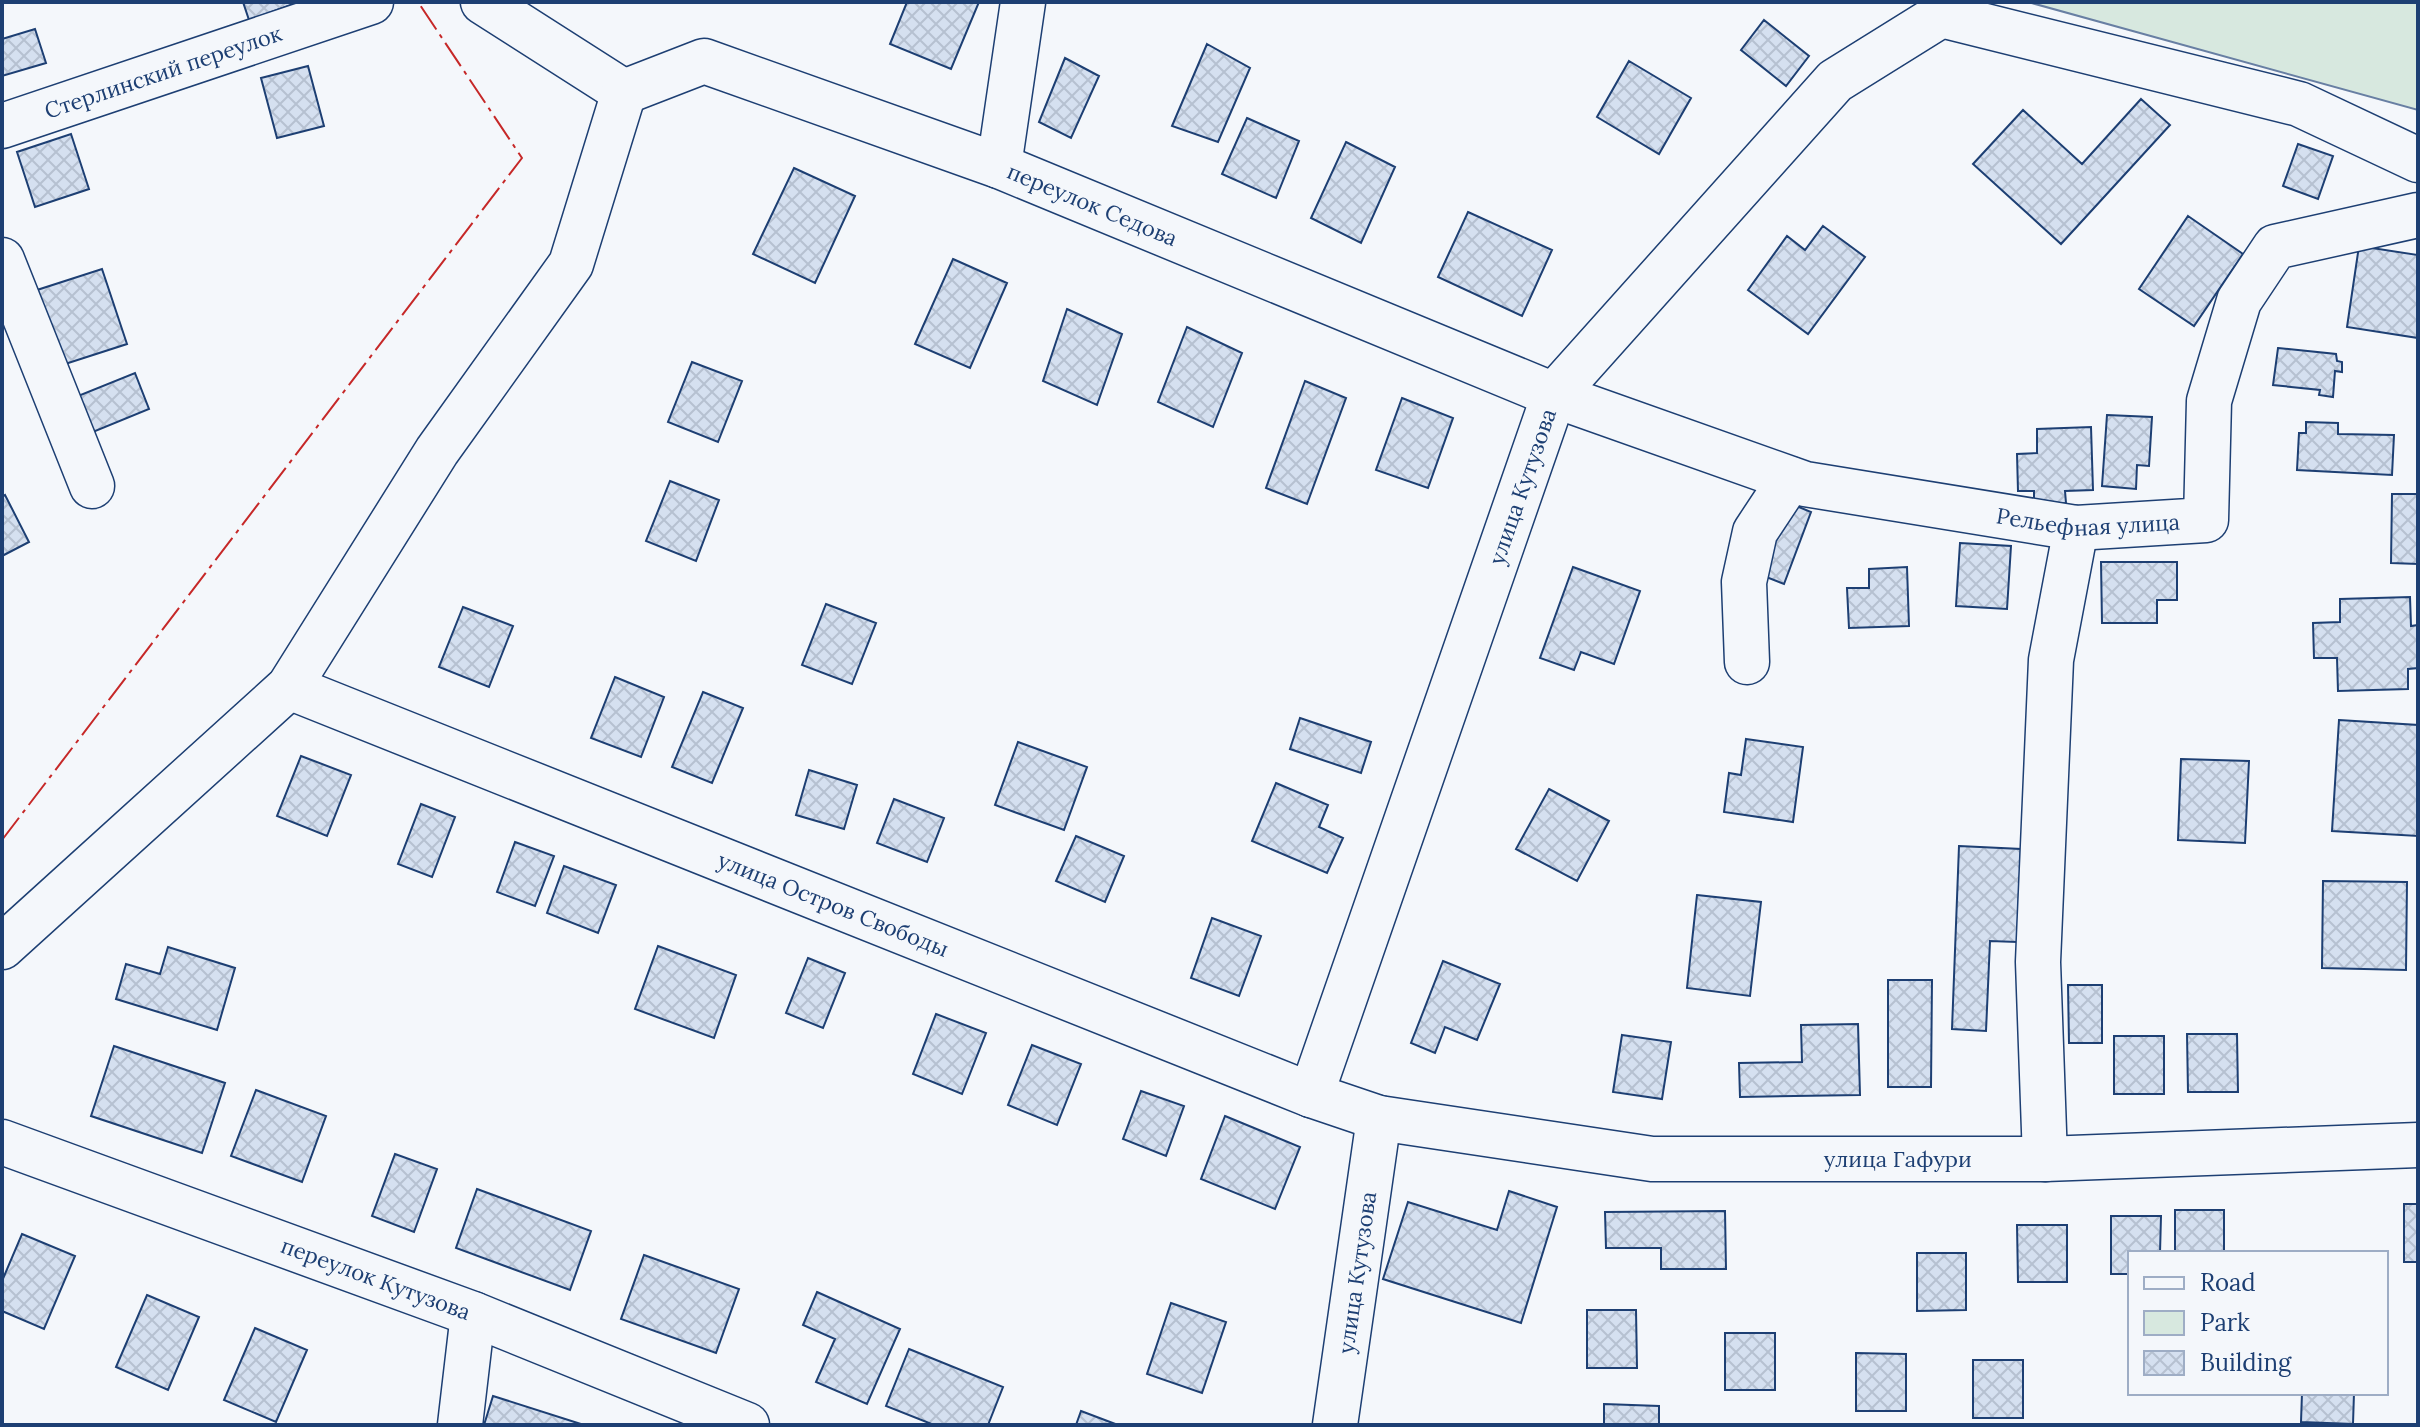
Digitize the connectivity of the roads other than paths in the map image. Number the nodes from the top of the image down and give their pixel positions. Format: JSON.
{"nodes":[{"id":1,"x":371,"y":2,"type":"edge"},
{"id":2,"x":483,"y":2,"type":"edge"},
{"id":3,"x":1023,"y":2,"type":"edge"},
{"id":4,"x":624,"y":92,"type":"junction"},
{"id":5,"x":2,"y":126,"type":"edge"},
{"id":6,"x":2418,"y":160,"type":"edge"},
{"id":7,"x":999,"y":166,"type":"junction"},
{"id":8,"x":2418,"y":215,"type":"edge"},
{"id":9,"x":2,"y":260,"type":"edge"},
{"id":10,"x":1554,"y":395,"type":"junction"},
{"id":11,"x":1790,"y":479,"type":"junction"},
{"id":12,"x":92,"y":486,"type":"dead end"},
{"id":13,"x":2076,"y":528,"type":"junction"},
{"id":14,"x":1747,"y":662,"type":"dead end"},
{"id":15,"x":289,"y":687,"type":"junction"},
{"id":16,"x":2,"y":947,"type":"edge"},
{"id":17,"x":1311,"y":1095,"type":"junction"},
{"id":18,"x":1379,"y":1118,"type":"junction"},
{"id":19,"x":2,"y":1142,"type":"edge"},
{"id":20,"x":2418,"y":1145,"type":"edge"},
{"id":21,"x":2045,"y":1159,"type":"junction"},
{"id":22,"x":473,"y":1314,"type":"junction"},
{"id":23,"x":460,"y":1425,"type":"edge"},
{"id":24,"x":747,"y":1425,"type":"edge"},
{"id":25,"x":1335,"y":1425,"type":"edge"}],
"edges":[{"from":1,"to":5,"type":"street","name":"Стерлинский переулок"},
{"from":2,"to":4,"type":"street"},
{"from":3,"to":7,"type":"street"},
{"from":4,"to":7,"type":"street","name":"переулок Седова"},
{"from":4,"to":15,"type":"street"},
{"from":6,"to":10,"type":"street","name":"улица Кутузова"},
{"from":7,"to":10,"type":"street","name":"переулок Седова"},
{"from":8,"to":13,"type":"street","name":"Рельефная улица"},
{"from":9,"to":12,"type":"street"},
{"from":10,"to":11,"type":"street","name":"Рельефная улица"},
{"from":10,"to":17,"type":"street","name":"улица Кутузова"},
{"from":11,"to":13,"type":"street","name":"Рельефная улица"},
{"from":11,"to":14,"type":"street"},
{"from":13,"to":21,"type":"street"},
{"from":15,"to":16,"type":"street"},
{"from":15,"to":17,"type":"street","name":"улица Остров Свободы"},
{"from":17,"to":18,"type":"street","name":"улица Остров Свободы"},
{"from":18,"to":21,"type":"street","name":"улица Гафури"},
{"from":18,"to":25,"type":"street","name":"улица Кутузова"},
{"from":19,"to":22,"type":"street","name":"переулок Кутузова"},
{"from":20,"to":21,"type":"street","name":"улица Гафури"},
{"from":22,"to":23,"type":"street"},
{"from":22,"to":24,"type":"street","name":"переулок Кутузова"}]}
